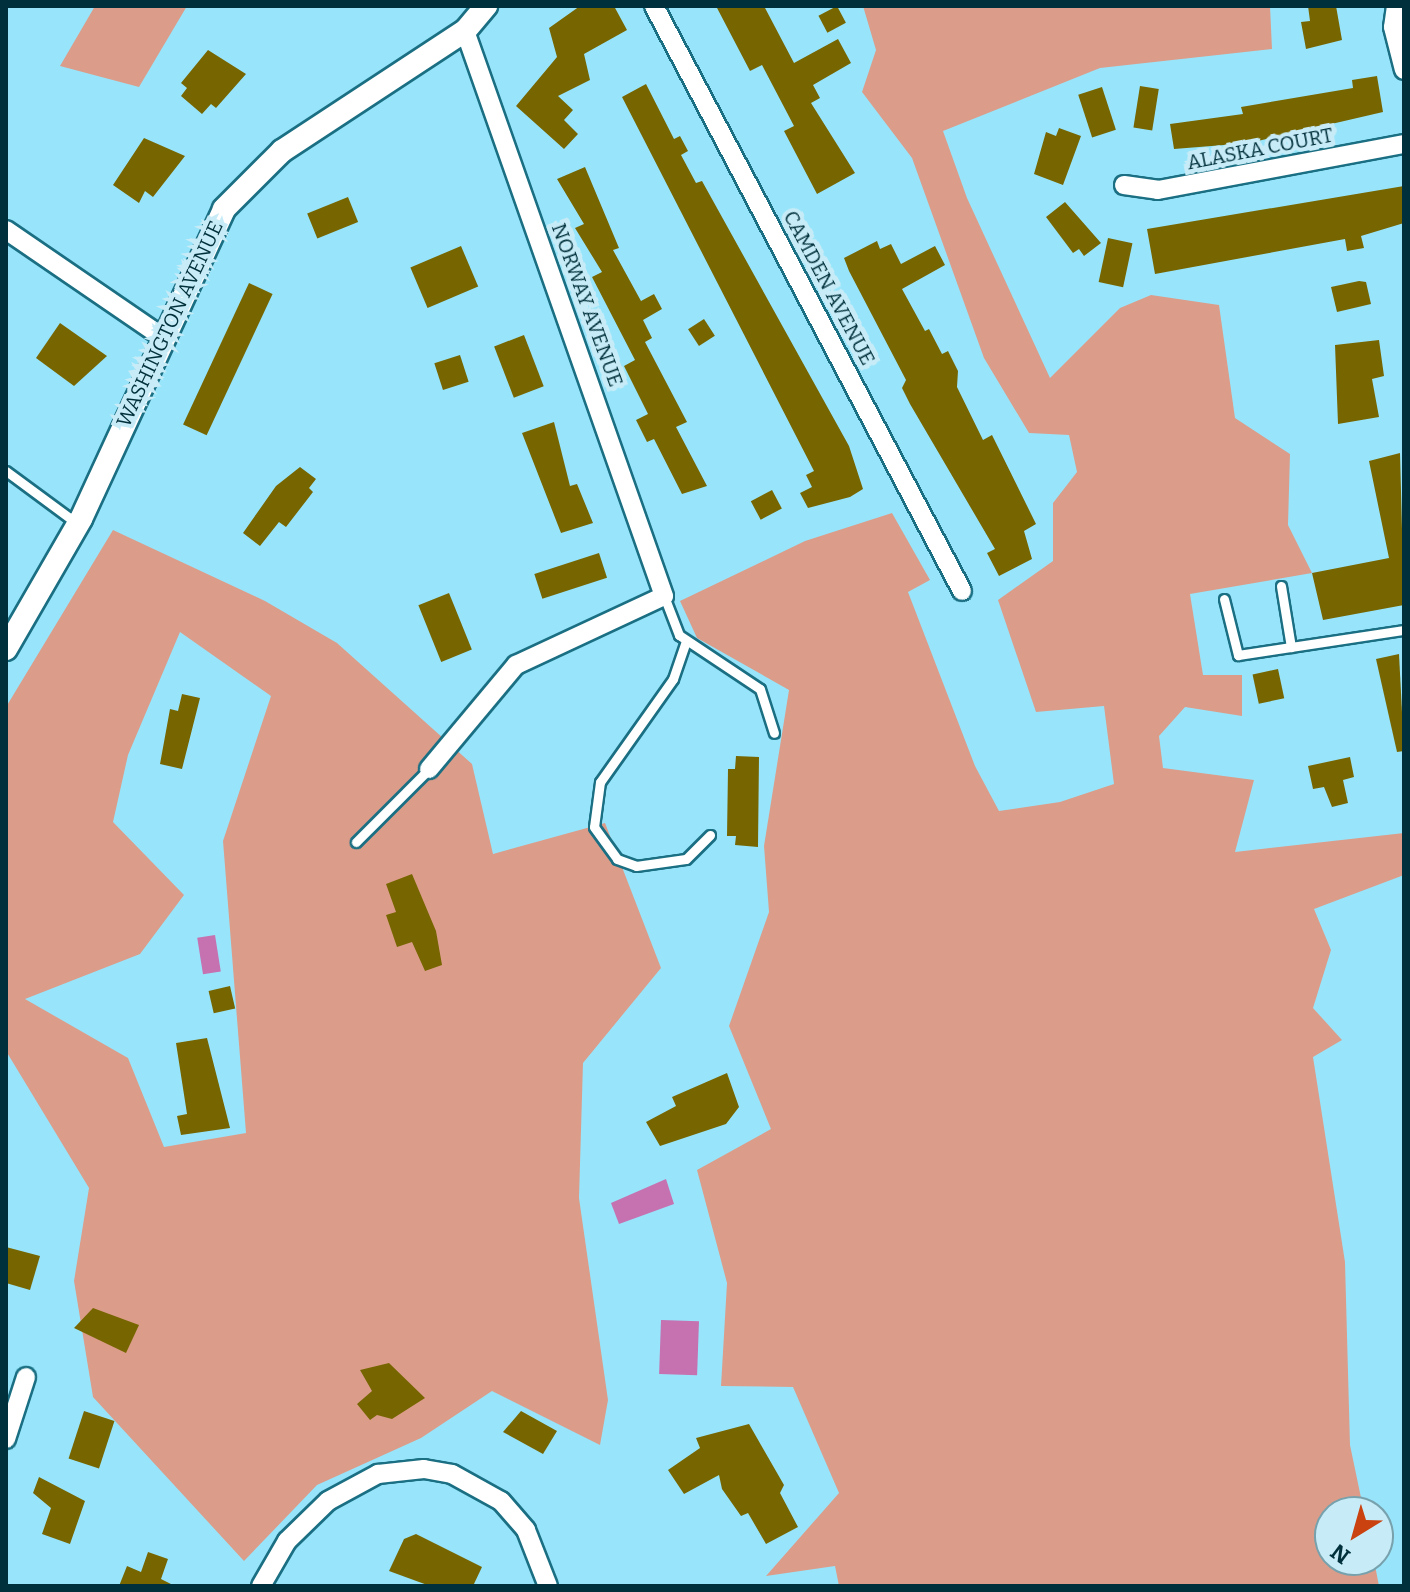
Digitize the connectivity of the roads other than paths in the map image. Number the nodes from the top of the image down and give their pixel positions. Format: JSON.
{"nodes":[{"id":1,"x":486,"y":6,"type":"edge"},
{"id":2,"x":654,"y":6,"type":"edge"},
{"id":3,"x":1396,"y":6,"type":"edge"},
{"id":4,"x":465,"y":31,"type":"junction"},
{"id":5,"x":1404,"y":70,"type":"edge"},
{"id":6,"x":1404,"y":144,"type":"edge"},
{"id":7,"x":1124,"y":185,"type":"dead end"},
{"id":8,"x":6,"y":230,"type":"edge"},
{"id":9,"x":162,"y":337,"type":"junction"},
{"id":10,"x":6,"y":471,"type":"edge"},
{"id":11,"x":78,"y":524,"type":"junction"},
{"id":12,"x":1281,"y":586,"type":"dead end"},
{"id":13,"x":962,"y":591,"type":"dead end"},
{"id":14,"x":664,"y":596,"type":"junction"},
{"id":15,"x":1224,"y":599,"type":"dead end"},
{"id":16,"x":1404,"y":630,"type":"edge"},
{"id":17,"x":686,"y":641,"type":"junction"},
{"id":18,"x":7,"y":645,"type":"edge"},
{"id":19,"x":1291,"y":647,"type":"junction"},
{"id":20,"x":774,"y":733,"type":"dead end"},
{"id":21,"x":429,"y":769,"type":"joint"},
{"id":22,"x":710,"y":835,"type":"dead end"},
{"id":23,"x":356,"y":842,"type":"dead end"},
{"id":24,"x":26,"y":1377,"type":"dead end"},
{"id":25,"x":6,"y":1439,"type":"edge"},
{"id":26,"x":261,"y":1586,"type":"edge"},
{"id":27,"x":548,"y":1586,"type":"edge"}],
"edges":[{"from":1,"to":4,"type":"street","name":"WASHINGTON AVENUE"},
{"from":2,"to":13,"type":"street","name":"CAMDEN AVENUE"},
{"from":3,"to":5,"type":"street"},
{"from":4,"to":9,"type":"street","name":"WASHINGTON AVENUE"},
{"from":4,"to":14,"type":"street","name":"NORWAY AVENUE"},
{"from":6,"to":7,"type":"street","name":"ALASKA COURT"},
{"from":8,"to":9,"type":"street"},
{"from":9,"to":11,"type":"street","name":"WASHINGTON AVENUE"},
{"from":10,"to":11,"type":"lane"},
{"from":11,"to":18,"type":"street","name":"WASHINGTON AVENUE"},
{"from":12,"to":19,"type":"lane"},
{"from":14,"to":17,"type":"lane"},
{"from":14,"to":21,"type":"street"},
{"from":15,"to":19,"type":"lane"},
{"from":16,"to":19,"type":"lane"},
{"from":17,"to":20,"type":"lane"},
{"from":17,"to":22,"type":"lane"},
{"from":21,"to":23,"type":"lane"},
{"from":24,"to":25,"type":"street"},
{"from":26,"to":27,"type":"street"}]}
